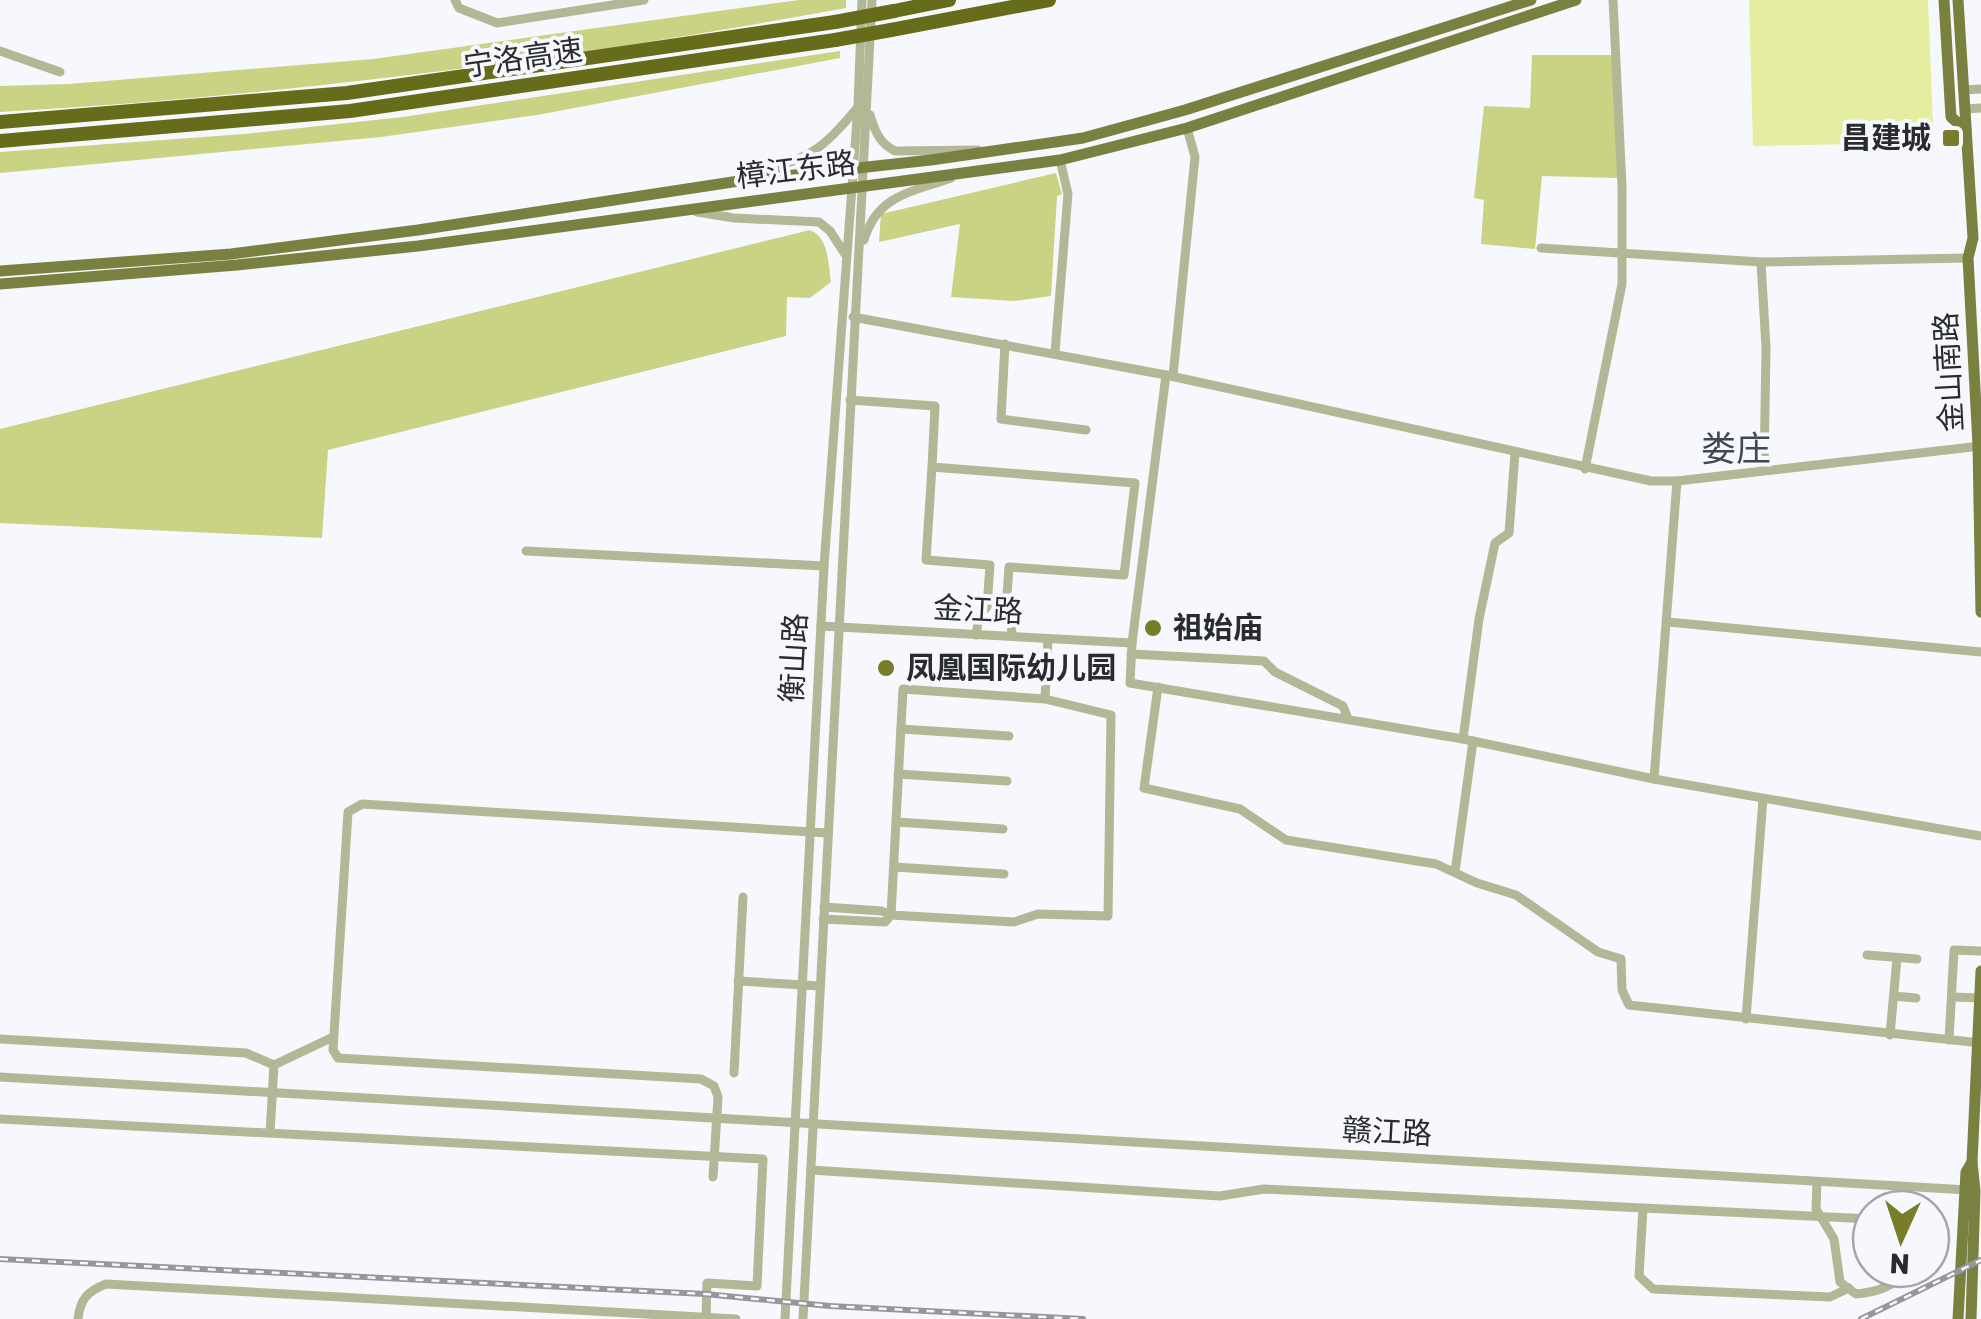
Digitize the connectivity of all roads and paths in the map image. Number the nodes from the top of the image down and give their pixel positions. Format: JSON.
{"nodes":[{"id":1,"x":455,"y":0,"type":"edge"},
{"id":2,"x":644,"y":0,"type":"edge"},
{"id":3,"x":862,"y":0,"type":"edge"},
{"id":4,"x":872,"y":0,"type":"edge"},
{"id":5,"x":949,"y":0,"type":"edge"},
{"id":6,"x":1050,"y":0,"type":"edge"},
{"id":7,"x":1531,"y":0,"type":"edge"},
{"id":8,"x":1576,"y":0,"type":"edge"},
{"id":9,"x":1613,"y":0,"type":"edge"},
{"id":10,"x":1944,"y":0,"type":"edge"},
{"id":11,"x":1958,"y":0,"type":"edge"},
{"id":12,"x":0,"y":52,"type":"edge"},
{"id":13,"x":60,"y":72,"type":"dead end"},
{"id":14,"x":1981,"y":89,"type":"edge"},
{"id":15,"x":1963,"y":90,"type":"junction"},
{"id":16,"x":863,"y":107,"type":"junction"},
{"id":17,"x":1964,"y":108,"type":"junction"},
{"id":18,"x":1981,"y":108,"type":"edge"},
{"id":19,"x":0,"y":122,"type":"edge"},
{"id":20,"x":1187,"y":128,"type":"junction"},
{"id":21,"x":1966,"y":130,"type":"junction"},
{"id":22,"x":0,"y":141,"type":"edge"},
{"id":23,"x":996,"y":152,"type":"junction"},
{"id":24,"x":1060,"y":160,"type":"junction"},
{"id":25,"x":858,"y":166,"type":"junction"},
{"id":26,"x":962,"y":175,"type":"junction"},
{"id":27,"x":739,"y":181,"type":"junction"},
{"id":28,"x":856,"y":187,"type":"junction"},
{"id":29,"x":685,"y":210,"type":"junction"},
{"id":30,"x":1977,"y":238,"type":"edge"},
{"id":31,"x":1541,"y":248,"type":"dead end"},
{"id":32,"x":1623,"y":254,"type":"junction"},
{"id":33,"x":846,"y":255,"type":"junction"},
{"id":34,"x":859,"y":257,"type":"junction"},
{"id":35,"x":1968,"y":258,"type":"junction"},
{"id":36,"x":1761,"y":262,"type":"junction"},
{"id":37,"x":0,"y":271,"type":"edge"},
{"id":38,"x":0,"y":284,"type":"edge"},
{"id":39,"x":841,"y":317,"type":"junction"},
{"id":40,"x":856,"y":318,"type":"junction"},
{"id":41,"x":1005,"y":344,"type":"junction"},
{"id":42,"x":1055,"y":352,"type":"junction"},
{"id":43,"x":1170,"y":375,"type":"junction"},
{"id":44,"x":850,"y":400,"type":"junction"},
{"id":45,"x":1086,"y":430,"type":"dead end"},
{"id":46,"x":1979,"y":446,"type":"edge"},
{"id":47,"x":1515,"y":453,"type":"junction"},
{"id":48,"x":932,"y":467,"type":"junction"},
{"id":49,"x":1585,"y":469,"type":"junction"},
{"id":50,"x":1764,"y":470,"type":"junction"},
{"id":51,"x":1677,"y":481,"type":"junction"},
{"id":52,"x":526,"y":551,"type":"dead end"},
{"id":53,"x":824,"y":566,"type":"junction"},
{"id":54,"x":990,"y":566,"type":"junction"},
{"id":55,"x":1009,"y":567,"type":"junction"},
{"id":56,"x":1981,"y":612,"type":"edge"},
{"id":57,"x":1668,"y":622,"type":"junction"},
{"id":58,"x":821,"y":626,"type":"junction"},
{"id":59,"x":838,"y":627,"type":"junction"},
{"id":60,"x":976,"y":634,"type":"junction"},
{"id":61,"x":1012,"y":636,"type":"junction"},
{"id":62,"x":1048,"y":638,"type":"junction"},
{"id":63,"x":1132,"y":649,"type":"junction"},
{"id":64,"x":1981,"y":652,"type":"edge"},
{"id":65,"x":1158,"y":687,"type":"junction"},
{"id":66,"x":1044,"y":699,"type":"junction"},
{"id":67,"x":1348,"y":719,"type":"junction"},
{"id":68,"x":901,"y":729,"type":"junction"},
{"id":69,"x":1009,"y":736,"type":"dead end"},
{"id":70,"x":1468,"y":740,"type":"junction"},
{"id":71,"x":898,"y":774,"type":"junction"},
{"id":72,"x":1654,"y":779,"type":"junction"},
{"id":73,"x":1007,"y":782,"type":"dead end"},
{"id":74,"x":1763,"y":799,"type":"junction"},
{"id":75,"x":896,"y":822,"type":"junction"},
{"id":76,"x":1004,"y":830,"type":"dead end"},
{"id":77,"x":810,"y":832,"type":"junction"},
{"id":78,"x":828,"y":832,"type":"junction"},
{"id":79,"x":1981,"y":836,"type":"edge"},
{"id":80,"x":894,"y":867,"type":"junction"},
{"id":81,"x":1454,"y":872,"type":"junction"},
{"id":82,"x":1004,"y":874,"type":"dead end"},
{"id":83,"x":743,"y":897,"type":"dead end"},
{"id":84,"x":824,"y":907,"type":"junction"},
{"id":85,"x":891,"y":915,"type":"junction"},
{"id":86,"x":823,"y":919,"type":"junction"},
{"id":87,"x":1981,"y":950,"type":"edge"},
{"id":88,"x":1867,"y":956,"type":"dead end"},
{"id":89,"x":1897,"y":958,"type":"junction"},
{"id":90,"x":1918,"y":960,"type":"dead end"},
{"id":91,"x":1981,"y":971,"type":"edge"},
{"id":92,"x":738,"y":982,"type":"junction"},
{"id":93,"x":802,"y":985,"type":"junction"},
{"id":94,"x":820,"y":986,"type":"junction"},
{"id":95,"x":1894,"y":996,"type":"junction"},
{"id":96,"x":1952,"y":997,"type":"junction"},
{"id":97,"x":1916,"y":998,"type":"dead end"},
{"id":98,"x":1980,"y":998,"type":"edge"},
{"id":99,"x":1746,"y":1020,"type":"junction"},
{"id":100,"x":1890,"y":1036,"type":"junction"},
{"id":101,"x":333,"y":1037,"type":"junction"},
{"id":102,"x":0,"y":1039,"type":"edge"},
{"id":103,"x":1949,"y":1040,"type":"junction"},
{"id":104,"x":1980,"y":1042,"type":"edge"},
{"id":105,"x":274,"y":1066,"type":"junction"},
{"id":106,"x":734,"y":1074,"type":"dead end"},
{"id":107,"x":0,"y":1077,"type":"edge"},
{"id":108,"x":272,"y":1092,"type":"junction"},
{"id":109,"x":717,"y":1117,"type":"junction"},
{"id":110,"x":0,"y":1119,"type":"edge"},
{"id":111,"x":796,"y":1123,"type":"junction"},
{"id":112,"x":814,"y":1124,"type":"junction"},
{"id":113,"x":270,"y":1133,"type":"junction"},
{"id":114,"x":714,"y":1157,"type":"junction"},
{"id":115,"x":1976,"y":1162,"type":"edge"},
{"id":116,"x":811,"y":1170,"type":"junction"},
{"id":117,"x":713,"y":1177,"type":"dead end"},
{"id":118,"x":1817,"y":1182,"type":"junction"},
{"id":119,"x":1970,"y":1190,"type":"junction"},
{"id":120,"x":1642,"y":1208,"type":"junction"},
{"id":121,"x":1822,"y":1218,"type":"junction"},
{"id":122,"x":1851,"y":1219,"type":"edge"},
{"id":123,"x":1976,"y":1278,"type":"edge"},
{"id":124,"x":1848,"y":1288,"type":"junction"},
{"id":125,"x":1882,"y":1289,"type":"edge"},
{"id":126,"x":706,"y":1318,"type":"edge"},
{"id":127,"x":78,"y":1319,"type":"edge"},
{"id":128,"x":736,"y":1319,"type":"edge"},
{"id":129,"x":785,"y":1319,"type":"edge"},
{"id":130,"x":802,"y":1319,"type":"edge"},
{"id":131,"x":1958,"y":1319,"type":"edge"},
{"id":132,"x":1970,"y":1319,"type":"edge"}],
"edges":[{"from":1,"to":2,"type":"street"},
{"from":3,"to":16,"type":"street","name":"衡山路"},
{"from":4,"to":16,"type":"street","name":"衡山路"},
{"from":5,"to":19,"type":"highway","name":"宁洛高速","bridge":true},
{"from":6,"to":22,"type":"highway","name":"宁洛高速","bridge":true},
{"from":7,"to":23,"type":"main road","name":"樟江东路"},
{"from":8,"to":20,"type":"main road","name":"樟江东路"},
{"from":9,"to":32,"type":"street"},
{"from":10,"to":21,"type":"main road","name":"金山南路"},
{"from":11,"to":15,"type":"main road","name":"金山南路"},
{"from":12,"to":13,"type":"street"},
{"from":14,"to":15,"type":"street"},
{"from":15,"to":17,"type":"main road","name":"金山南路"},
{"from":16,"to":23,"type":"street"},
{"from":16,"to":25,"type":"street","name":"衡山路"},
{"from":16,"to":27,"type":"street"},
{"from":17,"to":18,"type":"street"},
{"from":17,"to":21,"type":"main road","name":"金山南路"},
{"from":20,"to":24,"type":"main road","name":"樟江东路"},
{"from":20,"to":43,"type":"street"},
{"from":21,"to":30,"type":"main road","name":"金山南路"},
{"from":23,"to":25,"type":"main road","name":"樟江东路"},
{"from":24,"to":26,"type":"main road","name":"樟江东路"},
{"from":24,"to":42,"type":"street"},
{"from":25,"to":27,"type":"main road","name":"樟江东路"},
{"from":25,"to":28,"type":"street","name":"衡山路"},
{"from":26,"to":28,"type":"main road","name":"樟江东路"},
{"from":26,"to":34,"type":"street"},
{"from":27,"to":37,"type":"main road","name":"樟江东路"},
{"from":28,"to":29,"type":"main road","name":"樟江东路"},
{"from":28,"to":33,"type":"street","name":"衡山路"},
{"from":28,"to":34,"type":"street","name":"衡山路"},
{"from":29,"to":33,"type":"street"},
{"from":29,"to":38,"type":"main road","name":"樟江东路"},
{"from":30,"to":35,"type":"main road","name":"金山南路"},
{"from":31,"to":32,"type":"street"},
{"from":32,"to":36,"type":"street"},
{"from":32,"to":49,"type":"street"},
{"from":33,"to":39,"type":"street","name":"衡山路"},
{"from":34,"to":40,"type":"street","name":"衡山路"},
{"from":35,"to":36,"type":"street"},
{"from":35,"to":46,"type":"main road","name":"金山南路"},
{"from":36,"to":50,"type":"street"},
{"from":39,"to":40,"type":"street"},
{"from":39,"to":53,"type":"street","name":"衡山路"},
{"from":40,"to":41,"type":"street"},
{"from":40,"to":44,"type":"street","name":"衡山路"},
{"from":41,"to":42,"type":"street"},
{"from":41,"to":45,"type":"street"},
{"from":42,"to":43,"type":"street"},
{"from":43,"to":47,"type":"street"},
{"from":43,"to":63,"type":"street"},
{"from":44,"to":48,"type":"street"},
{"from":44,"to":59,"type":"street","name":"衡山路"},
{"from":46,"to":50,"type":"street"},
{"from":46,"to":56,"type":"main road","name":"金山南路"},
{"from":47,"to":49,"type":"street"},
{"from":47,"to":70,"type":"street"},
{"from":48,"to":54,"type":"street"},
{"from":48,"to":55,"type":"street"},
{"from":49,"to":51,"type":"street"},
{"from":50,"to":51,"type":"street"},
{"from":51,"to":57,"type":"street"},
{"from":52,"to":53,"type":"street"},
{"from":53,"to":58,"type":"street","name":"衡山路"},
{"from":54,"to":55,"type":"street"},
{"from":54,"to":60,"type":"street"},
{"from":55,"to":61,"type":"street"},
{"from":57,"to":64,"type":"street"},
{"from":57,"to":72,"type":"street"},
{"from":58,"to":59,"type":"street","name":"金江路"},
{"from":58,"to":77,"type":"street","name":"衡山路"},
{"from":59,"to":60,"type":"street","name":"金江路"},
{"from":59,"to":78,"type":"street","name":"衡山路"},
{"from":60,"to":61,"type":"street","name":"金江路"},
{"from":61,"to":62,"type":"street","name":"金江路"},
{"from":62,"to":63,"type":"street","name":"金江路"},
{"from":62,"to":66,"type":"street"},
{"from":63,"to":65,"type":"street"},
{"from":63,"to":67,"type":"street","name":"金江路"},
{"from":65,"to":67,"type":"street"},
{"from":65,"to":81,"type":"street"},
{"from":66,"to":68,"type":"street"},
{"from":66,"to":85,"type":"street"},
{"from":67,"to":70,"type":"street"},
{"from":68,"to":69,"type":"street"},
{"from":68,"to":71,"type":"street"},
{"from":70,"to":72,"type":"street"},
{"from":70,"to":81,"type":"street"},
{"from":71,"to":73,"type":"street"},
{"from":71,"to":75,"type":"street"},
{"from":72,"to":74,"type":"street"},
{"from":74,"to":79,"type":"street"},
{"from":74,"to":99,"type":"street"},
{"from":75,"to":76,"type":"street"},
{"from":75,"to":80,"type":"street"},
{"from":77,"to":78,"type":"street"},
{"from":77,"to":93,"type":"street","name":"衡山路"},
{"from":77,"to":101,"type":"street"},
{"from":78,"to":84,"type":"street","name":"衡山路"},
{"from":80,"to":82,"type":"street"},
{"from":80,"to":85,"type":"street"},
{"from":81,"to":99,"type":"street"},
{"from":83,"to":92,"type":"street"},
{"from":84,"to":85,"type":"street"},
{"from":84,"to":86,"type":"street","name":"衡山路"},
{"from":85,"to":86,"type":"street"},
{"from":86,"to":94,"type":"street","name":"衡山路"},
{"from":87,"to":96,"type":"street"},
{"from":88,"to":89,"type":"street"},
{"from":89,"to":90,"type":"street"},
{"from":89,"to":95,"type":"street"},
{"from":91,"to":98,"type":"main road"},
{"from":92,"to":93,"type":"street"},
{"from":92,"to":106,"type":"street"},
{"from":93,"to":94,"type":"street"},
{"from":93,"to":111,"type":"street","name":"衡山路"},
{"from":94,"to":112,"type":"street","name":"衡山路"},
{"from":95,"to":97,"type":"street"},
{"from":95,"to":100,"type":"street"},
{"from":96,"to":98,"type":"street"},
{"from":96,"to":103,"type":"street"},
{"from":98,"to":104,"type":"main road"},
{"from":99,"to":100,"type":"street"},
{"from":100,"to":103,"type":"street"},
{"from":101,"to":105,"type":"street"},
{"from":101,"to":109,"type":"street"},
{"from":102,"to":105,"type":"street"},
{"from":103,"to":104,"type":"street"},
{"from":104,"to":115,"type":"main road"},
{"from":105,"to":108,"type":"street"},
{"from":107,"to":108,"type":"street","name":"赣江路"},
{"from":108,"to":109,"type":"street","name":"赣江路"},
{"from":108,"to":113,"type":"street"},
{"from":109,"to":111,"type":"street","name":"赣江路"},
{"from":109,"to":114,"type":"street"},
{"from":110,"to":113,"type":"street"},
{"from":111,"to":112,"type":"street","name":"赣江路"},
{"from":111,"to":129,"type":"street","name":"衡山路"},
{"from":112,"to":116,"type":"street","name":"衡山路"},
{"from":112,"to":118,"type":"street","name":"赣江路"},
{"from":113,"to":114,"type":"street"},
{"from":114,"to":117,"type":"street"},
{"from":114,"to":126,"type":"street"},
{"from":115,"to":119,"type":"main road"},
{"from":116,"to":120,"type":"street"},
{"from":116,"to":130,"type":"street","name":"衡山路"},
{"from":118,"to":119,"type":"street","name":"赣江路"},
{"from":118,"to":121,"type":"street"},
{"from":119,"to":123,"type":"main road"},
{"from":119,"to":131,"type":"main road"},
{"from":120,"to":121,"type":"street"},
{"from":120,"to":124,"type":"street"},
{"from":121,"to":122,"type":"street"},
{"from":121,"to":124,"type":"street"},
{"from":123,"to":132,"type":"main road"},
{"from":124,"to":125,"type":"street"},
{"from":126,"to":127,"type":"street"},
{"from":126,"to":128,"type":"street"}]}
